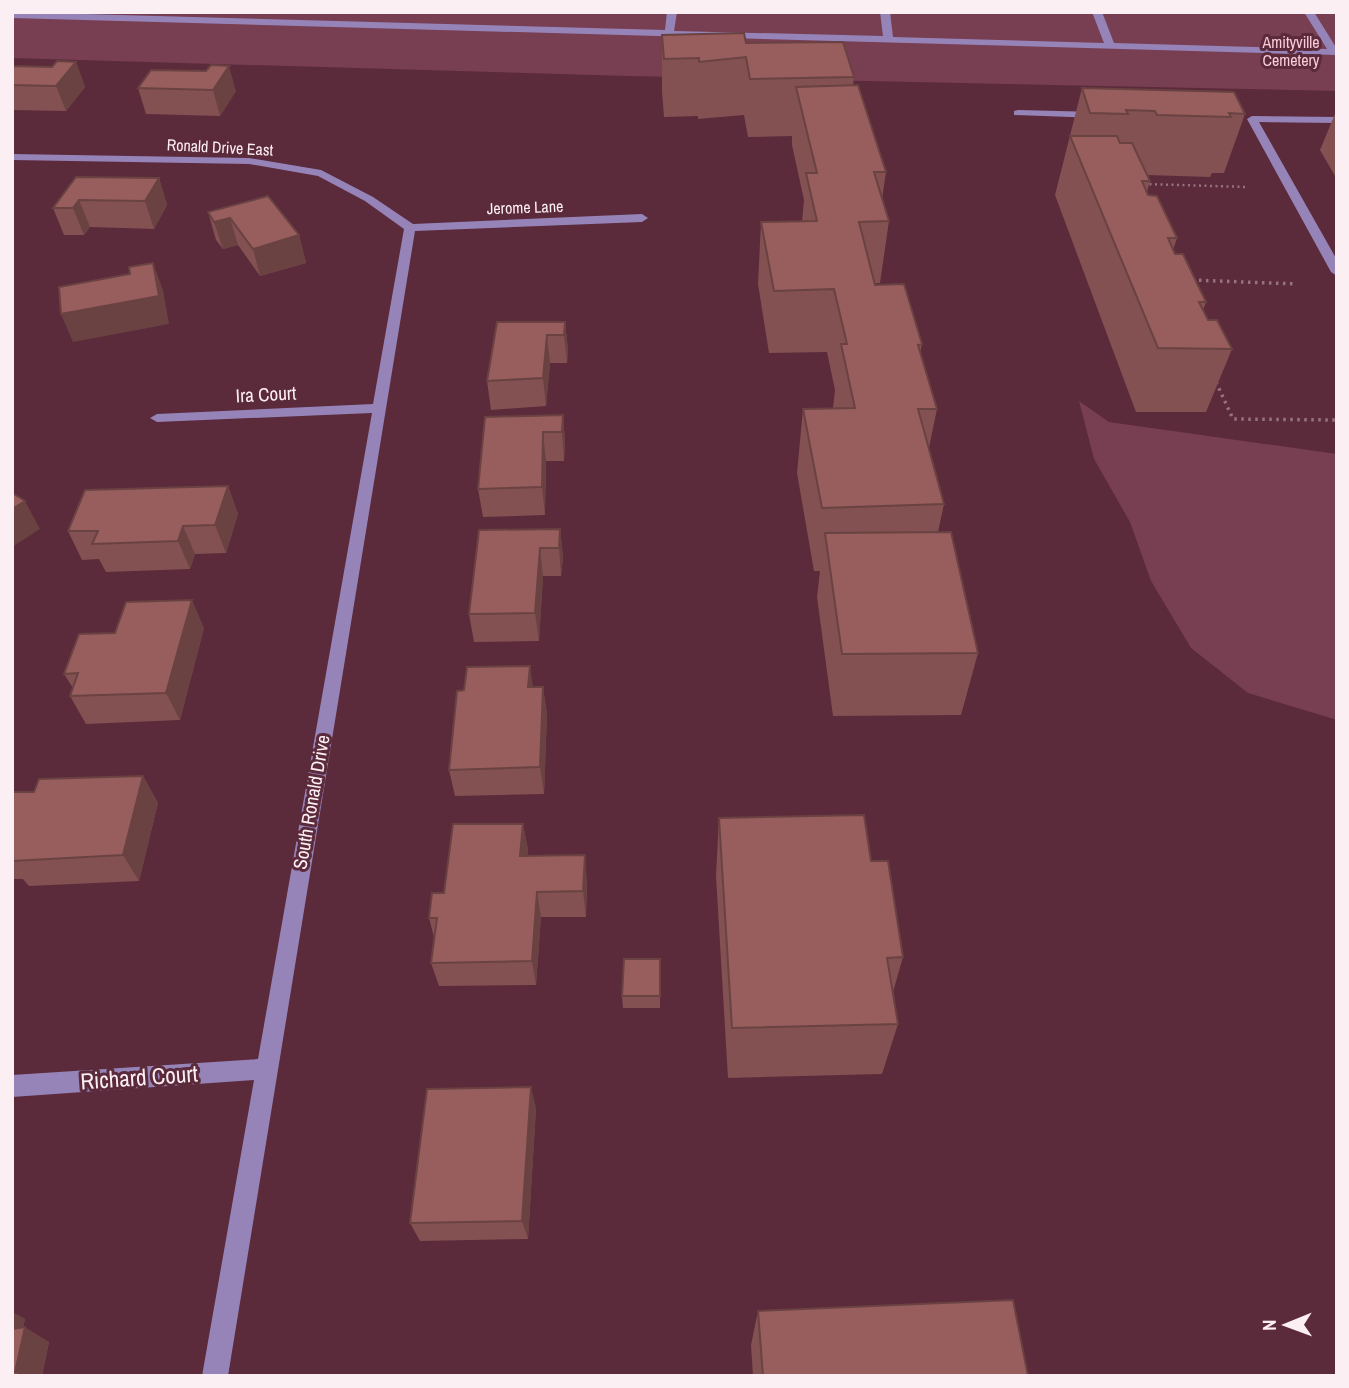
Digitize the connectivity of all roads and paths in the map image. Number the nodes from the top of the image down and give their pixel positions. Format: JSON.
{"nodes":[{"id":1,"x":461,"y":12,"type":"edge"},
{"id":2,"x":672,"y":12,"type":"edge"},
{"id":3,"x":885,"y":12,"type":"edge"},
{"id":4,"x":1097,"y":12,"type":"edge"},
{"id":5,"x":1308,"y":12,"type":"edge"},
{"id":6,"x":12,"y":15,"type":"edge"},
{"id":7,"x":455,"y":28,"type":"junction"},
{"id":8,"x":669,"y":33,"type":"junction"},
{"id":9,"x":888,"y":39,"type":"junction"},
{"id":10,"x":1110,"y":46,"type":"junction"},
{"id":11,"x":1335,"y":52,"type":"edge"},
{"id":12,"x":1018,"y":113,"type":"dead end"},
{"id":13,"x":1115,"y":115,"type":"edge"},
{"id":14,"x":1238,"y":118,"type":"dead end"},
{"id":15,"x":1252,"y":119,"type":"junction"},
{"id":16,"x":1337,"y":120,"type":"edge"},
{"id":17,"x":12,"y":157,"type":"edge"},
{"id":18,"x":1139,"y":184,"type":"edge"},
{"id":19,"x":1247,"y":187,"type":"dead end"},
{"id":20,"x":642,"y":219,"type":"dead end"},
{"id":21,"x":410,"y":228,"type":"junction"},
{"id":22,"x":1337,"y":272,"type":"edge"},
{"id":23,"x":1182,"y":279,"type":"edge"},
{"id":24,"x":1296,"y":284,"type":"dead end"},
{"id":25,"x":1216,"y":380,"type":"edge"},
{"id":26,"x":378,"y":408,"type":"junction"},
{"id":27,"x":157,"y":418,"type":"dead end"},
{"id":28,"x":1337,"y":420,"type":"edge"},
{"id":29,"x":265,"y":1069,"type":"junction"},
{"id":30,"x":12,"y":1086,"type":"edge"},
{"id":31,"x":215,"y":1376,"type":"edge"}],
"edges":[{"from":1,"to":7,"type":"street"},
{"from":2,"to":8,"type":"street"},
{"from":3,"to":9,"type":"street"},
{"from":4,"to":10,"type":"street"},
{"from":5,"to":11,"type":"street"},
{"from":6,"to":7,"type":"street"},
{"from":7,"to":8,"type":"street"},
{"from":8,"to":9,"type":"street"},
{"from":9,"to":10,"type":"street"},
{"from":10,"to":11,"type":"street"},
{"from":12,"to":13,"type":"street"},
{"from":14,"to":15,"type":"street"},
{"from":15,"to":16,"type":"street"},
{"from":15,"to":22,"type":"street"},
{"from":17,"to":21,"type":"street","name":"Ronald Drive East"},
{"from":18,"to":19,"type":"path"},
{"from":20,"to":21,"type":"street","name":"Jerome Lane"},
{"from":21,"to":26,"type":"street","name":"South Ronald Drive"},
{"from":23,"to":24,"type":"path"},
{"from":25,"to":28,"type":"path"},
{"from":26,"to":27,"type":"street","name":"Ira Court"},
{"from":26,"to":29,"type":"street","name":"South Ronald Drive"},
{"from":29,"to":30,"type":"street","name":"Richard Court"},
{"from":29,"to":31,"type":"street","name":"South Ronald Drive"}]}
